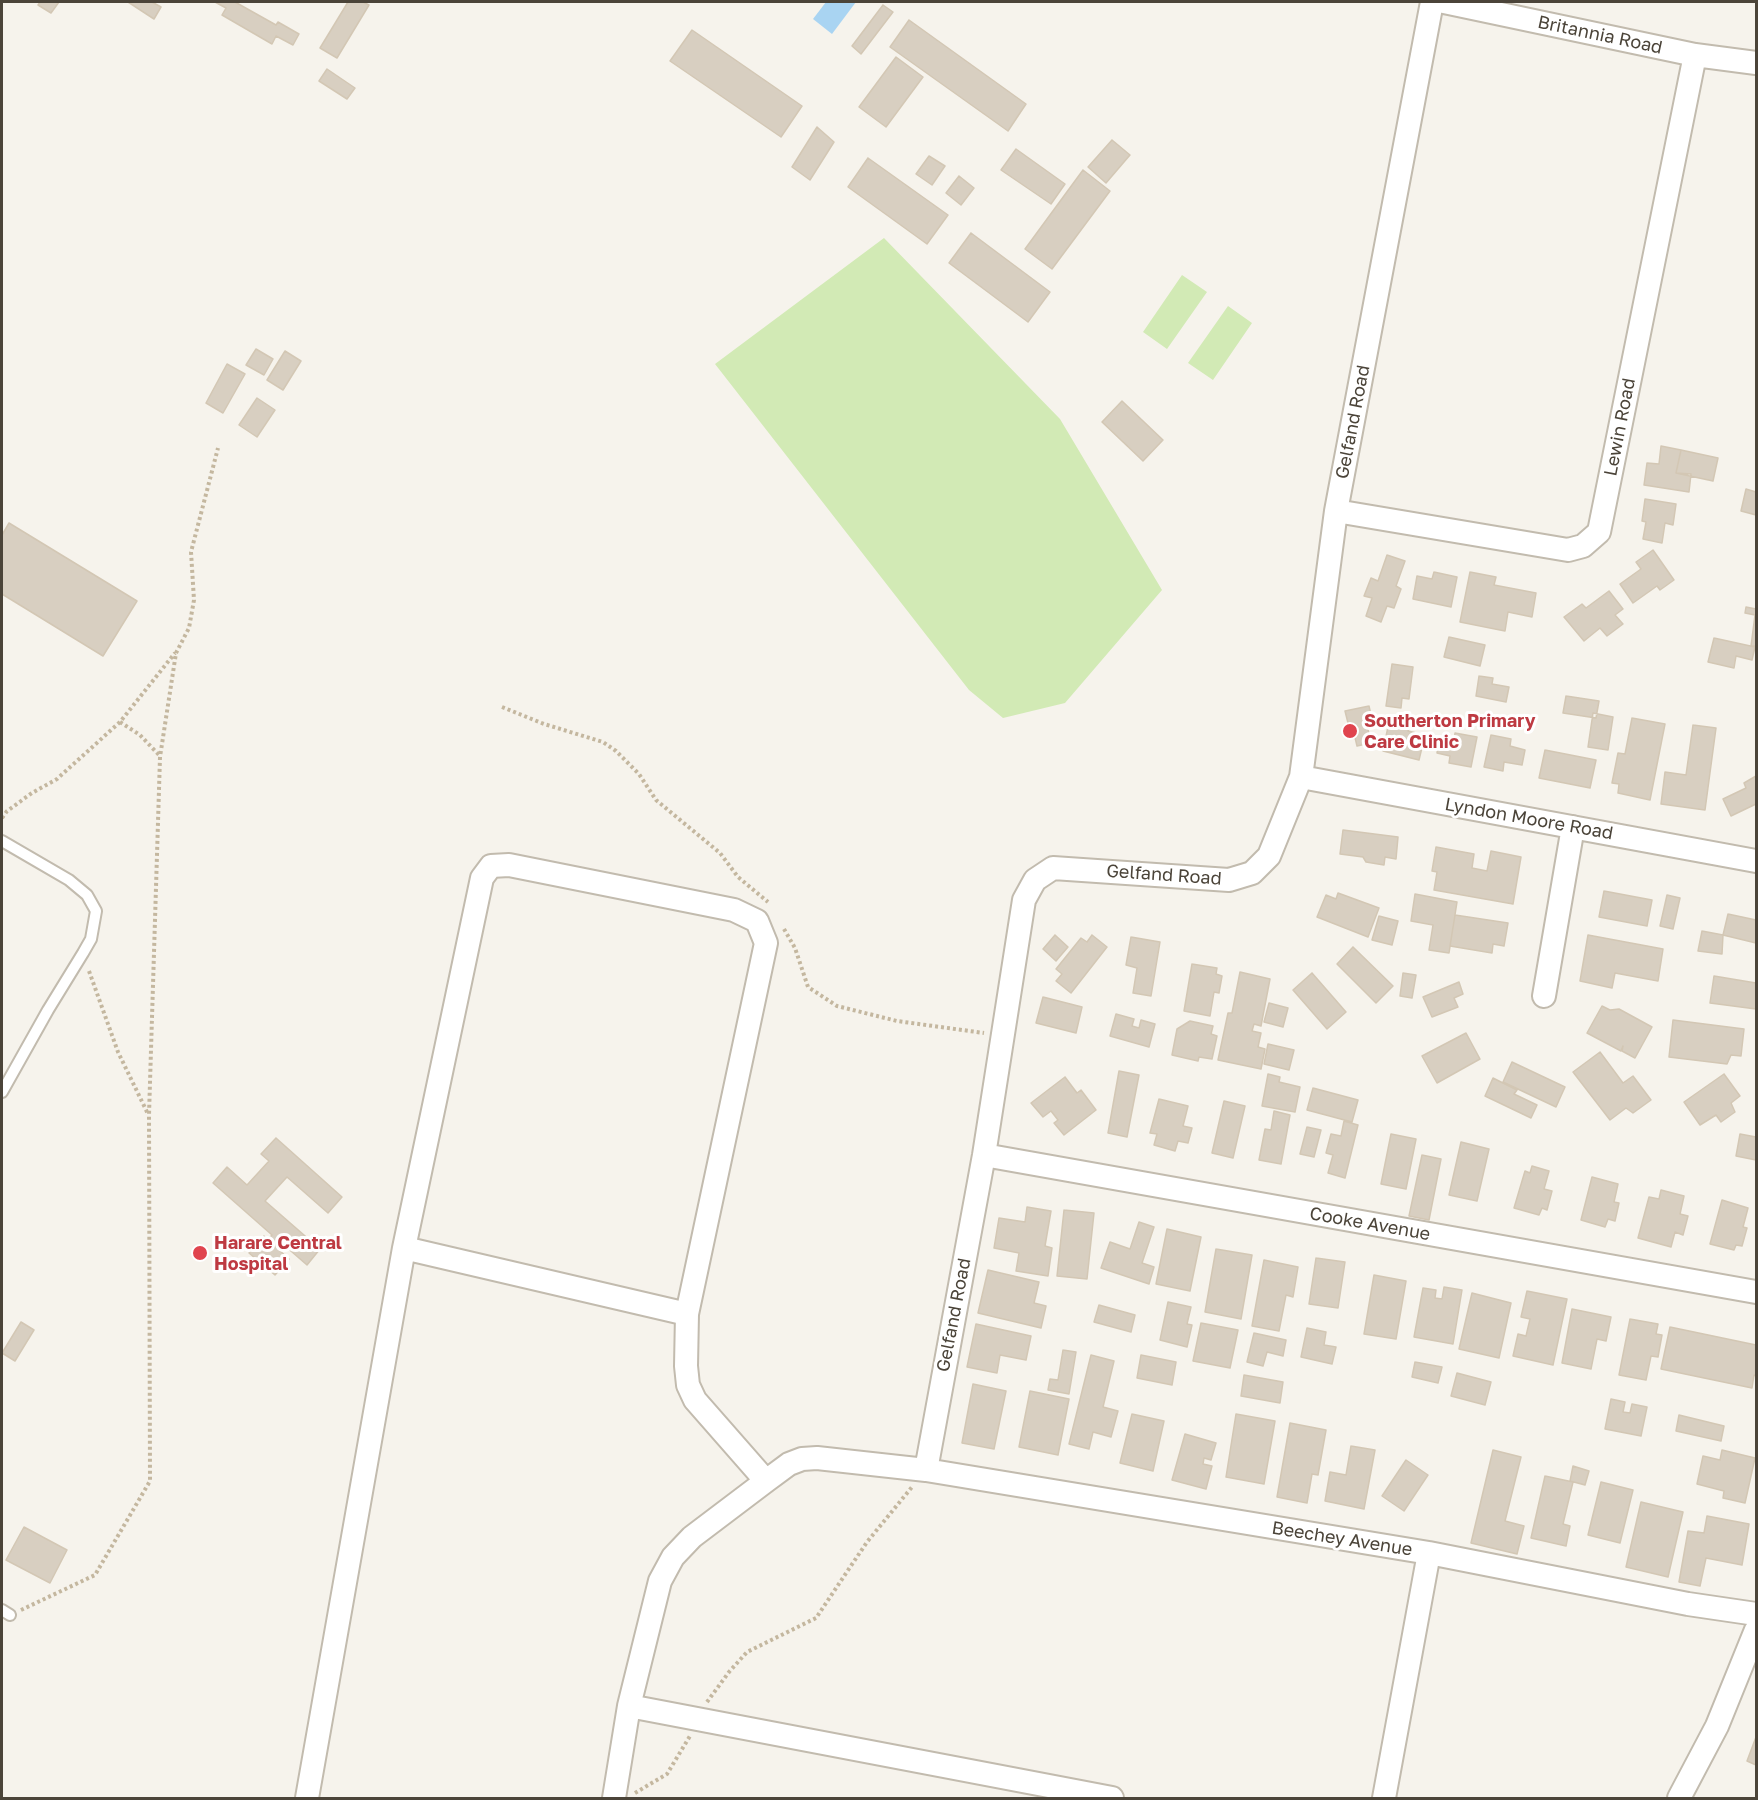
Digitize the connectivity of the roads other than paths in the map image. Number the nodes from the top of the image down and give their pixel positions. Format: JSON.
{"nodes":[{"id":1,"x":1432,"y":2,"type":"edge"},
{"id":2,"x":1444,"y":2,"type":"edge"},
{"id":3,"x":1487,"y":6,"type":"edge"},
{"id":4,"x":1695,"y":55,"type":"junction"},
{"id":5,"x":1756,"y":63,"type":"edge"},
{"id":6,"x":1336,"y":511,"type":"junction"},
{"id":7,"x":1301,"y":777,"type":"junction"},
{"id":8,"x":1573,"y":827,"type":"junction"},
{"id":9,"x":2,"y":841,"type":"edge"},
{"id":10,"x":1756,"y":861,"type":"edge"},
{"id":11,"x":1544,"y":996,"type":"dead end"},
{"id":12,"x":2,"y":1092,"type":"edge"},
{"id":13,"x":984,"y":1155,"type":"junction"},
{"id":14,"x":404,"y":1248,"type":"junction"},
{"id":15,"x":1756,"y":1292,"type":"edge"},
{"id":16,"x":687,"y":1314,"type":"junction"},
{"id":17,"x":926,"y":1470,"type":"junction"},
{"id":18,"x":766,"y":1481,"type":"junction"},
{"id":19,"x":1429,"y":1553,"type":"junction"},
{"id":20,"x":1756,"y":1614,"type":"edge"},
{"id":21,"x":1756,"y":1630,"type":"edge"},
{"id":22,"x":629,"y":1706,"type":"junction"},
{"id":23,"x":307,"y":1798,"type":"edge"},
{"id":24,"x":614,"y":1798,"type":"edge"},
{"id":25,"x":1112,"y":1798,"type":"edge"},
{"id":26,"x":1384,"y":1798,"type":"edge"},
{"id":27,"x":1679,"y":1798,"type":"edge"}],
"edges":[{"from":1,"to":6,"type":"street","name":"Gelfand Road"},
{"from":2,"to":3,"type":"street","name":"Britannia Road"},
{"from":3,"to":4,"type":"street","name":"Britannia Road"},
{"from":4,"to":5,"type":"street","name":"Britannia Road"},
{"from":4,"to":6,"type":"street","name":"Lewin Road"},
{"from":6,"to":7,"type":"street","name":"Gelfand Road"},
{"from":7,"to":8,"type":"street","name":"Lyndon Moore Road"},
{"from":7,"to":13,"type":"street","name":"Gelfand Road"},
{"from":8,"to":10,"type":"street","name":"Lyndon Moore Road"},
{"from":8,"to":11,"type":"street"},
{"from":9,"to":12,"type":"lane"},
{"from":13,"to":15,"type":"street","name":"Cooke Avenue"},
{"from":13,"to":17,"type":"street","name":"Gelfand Road"},
{"from":14,"to":16,"type":"street"},
{"from":14,"to":16,"type":"street"},
{"from":14,"to":23,"type":"street"},
{"from":16,"to":18,"type":"street"},
{"from":17,"to":18,"type":"street","name":"Beechey Avenue"},
{"from":17,"to":19,"type":"street","name":"Beechey Avenue"},
{"from":18,"to":22,"type":"street","name":"Beechey Avenue"},
{"from":19,"to":20,"type":"street","name":"Beechey Avenue"},
{"from":19,"to":26,"type":"street"},
{"from":21,"to":27,"type":"street"},
{"from":22,"to":24,"type":"street","name":"Beechey Avenue"},
{"from":22,"to":25,"type":"street"}]}
